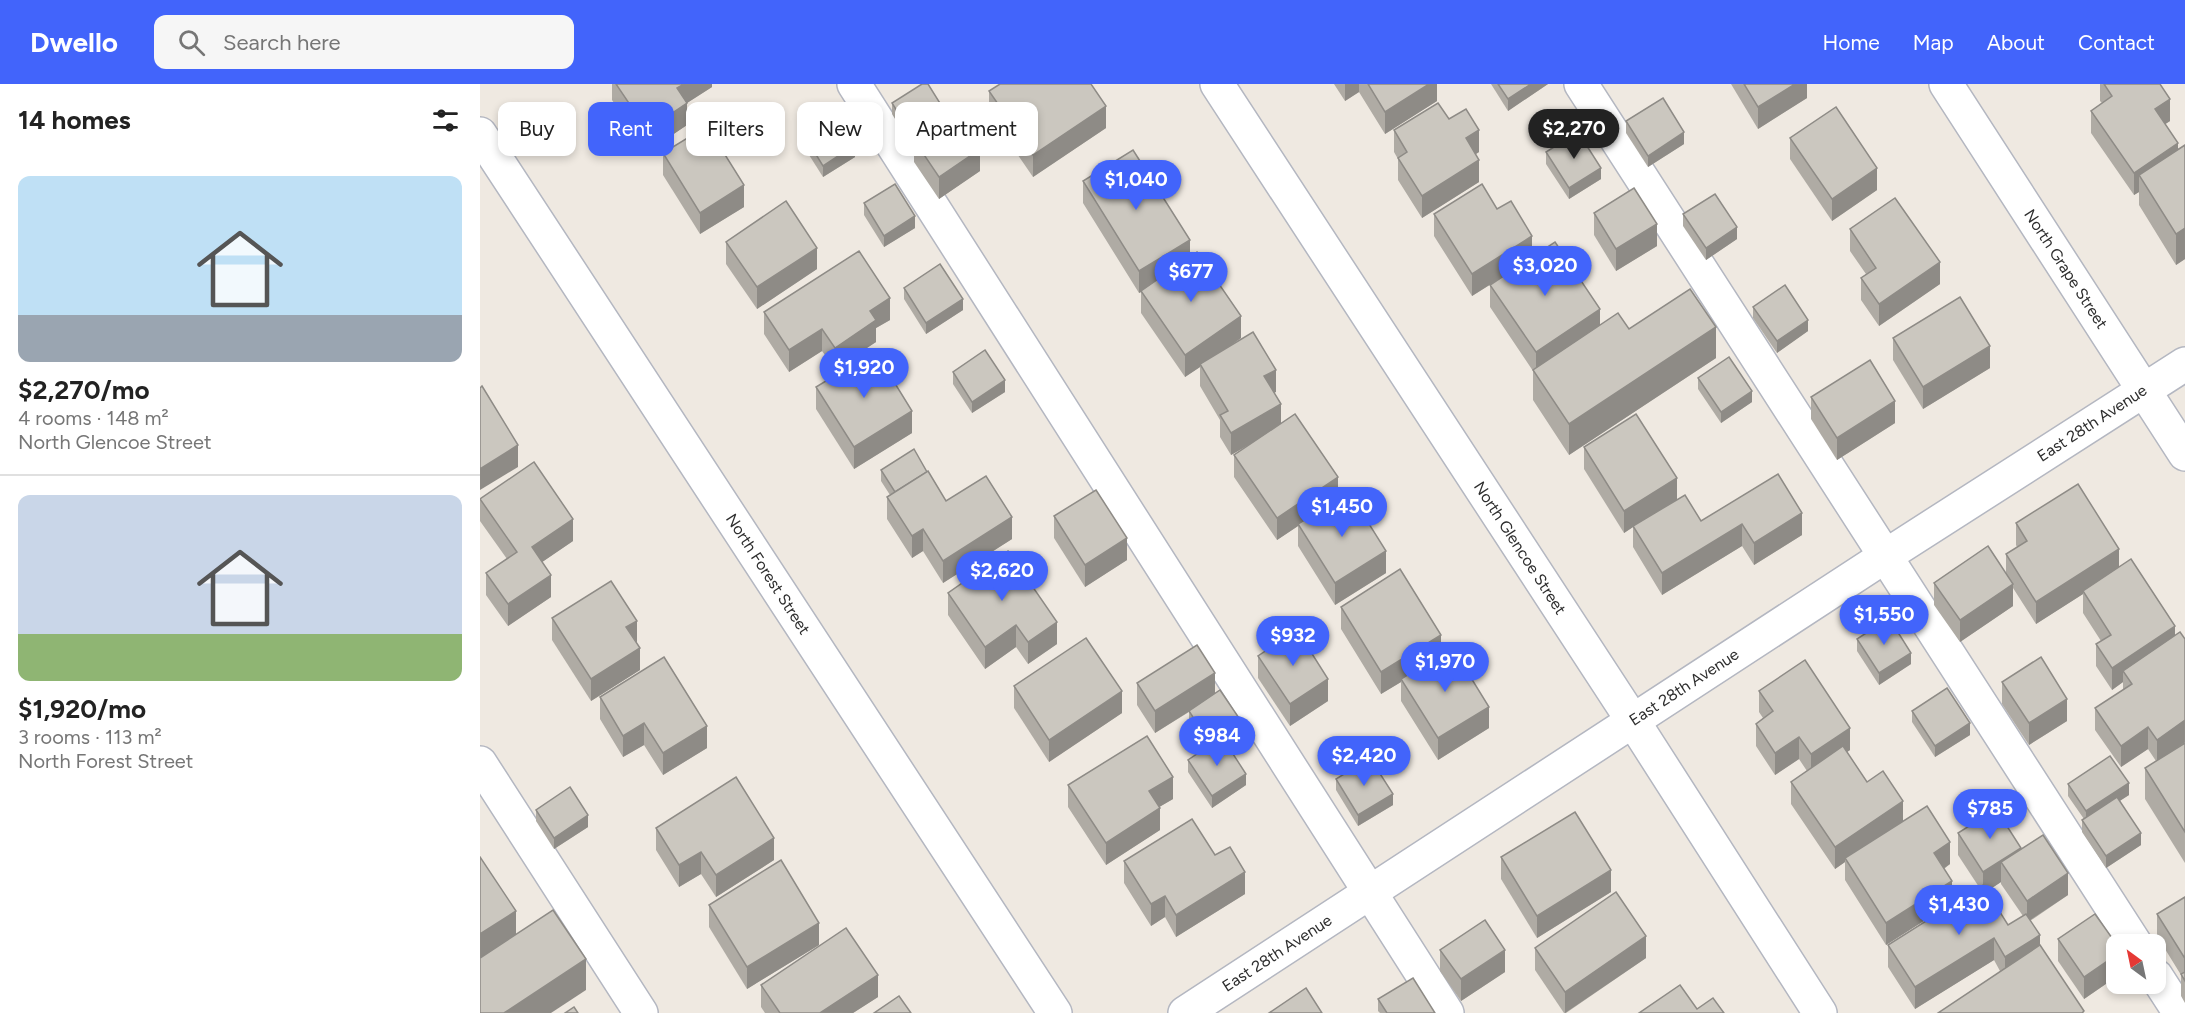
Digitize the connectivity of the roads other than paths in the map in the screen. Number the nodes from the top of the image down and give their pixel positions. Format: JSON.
{"nodes":[{"id":1,"x":854,"y":84,"type":"edge"},
{"id":2,"x":1218,"y":84,"type":"edge"},
{"id":3,"x":1581,"y":84,"type":"edge"},
{"id":4,"x":1946,"y":84,"type":"edge"},
{"id":5,"x":480,"y":134,"type":"edge"},
{"id":6,"x":2185,"y":364,"type":"edge"},
{"id":7,"x":2144,"y":390,"type":"junction"},
{"id":8,"x":2185,"y":454,"type":"edge"},
{"id":9,"x":1884,"y":557,"type":"junction"},
{"id":10,"x":1633,"y":721,"type":"junction"},
{"id":11,"x":480,"y":763,"type":"edge"},
{"id":12,"x":1369,"y":893,"type":"junction"},
{"id":13,"x":2129,"y":934,"type":"edge"},
{"id":14,"x":2166,"y":991,"type":"edge"},
{"id":15,"x":641,"y":1013,"type":"edge"},
{"id":16,"x":1055,"y":1013,"type":"edge"},
{"id":17,"x":1185,"y":1013,"type":"edge"},
{"id":18,"x":1447,"y":1013,"type":"edge"},
{"id":19,"x":1820,"y":1013,"type":"edge"},
{"id":20,"x":2180,"y":1013,"type":"edge"}],
"edges":[{"from":1,"to":12,"type":"street"},
{"from":2,"to":10,"type":"street","name":"North Glencoe Street"},
{"from":3,"to":9,"type":"street"},
{"from":4,"to":7,"type":"street","name":"North Grape Street"},
{"from":5,"to":16,"type":"street","name":"North Forest Street"},
{"from":6,"to":7,"type":"street","name":"East 28th Avenue"},
{"from":7,"to":8,"type":"street","name":"North Grape Street"},
{"from":7,"to":9,"type":"street","name":"East 28th Avenue"},
{"from":9,"to":10,"type":"street","name":"East 28th Avenue"},
{"from":9,"to":13,"type":"street"},
{"from":10,"to":12,"type":"street","name":"East 28th Avenue"},
{"from":10,"to":19,"type":"street","name":"North Glencoe Street"},
{"from":11,"to":15,"type":"street"},
{"from":12,"to":17,"type":"street","name":"East 28th Avenue"},
{"from":12,"to":18,"type":"street"},
{"from":14,"to":20,"type":"street"}]}
